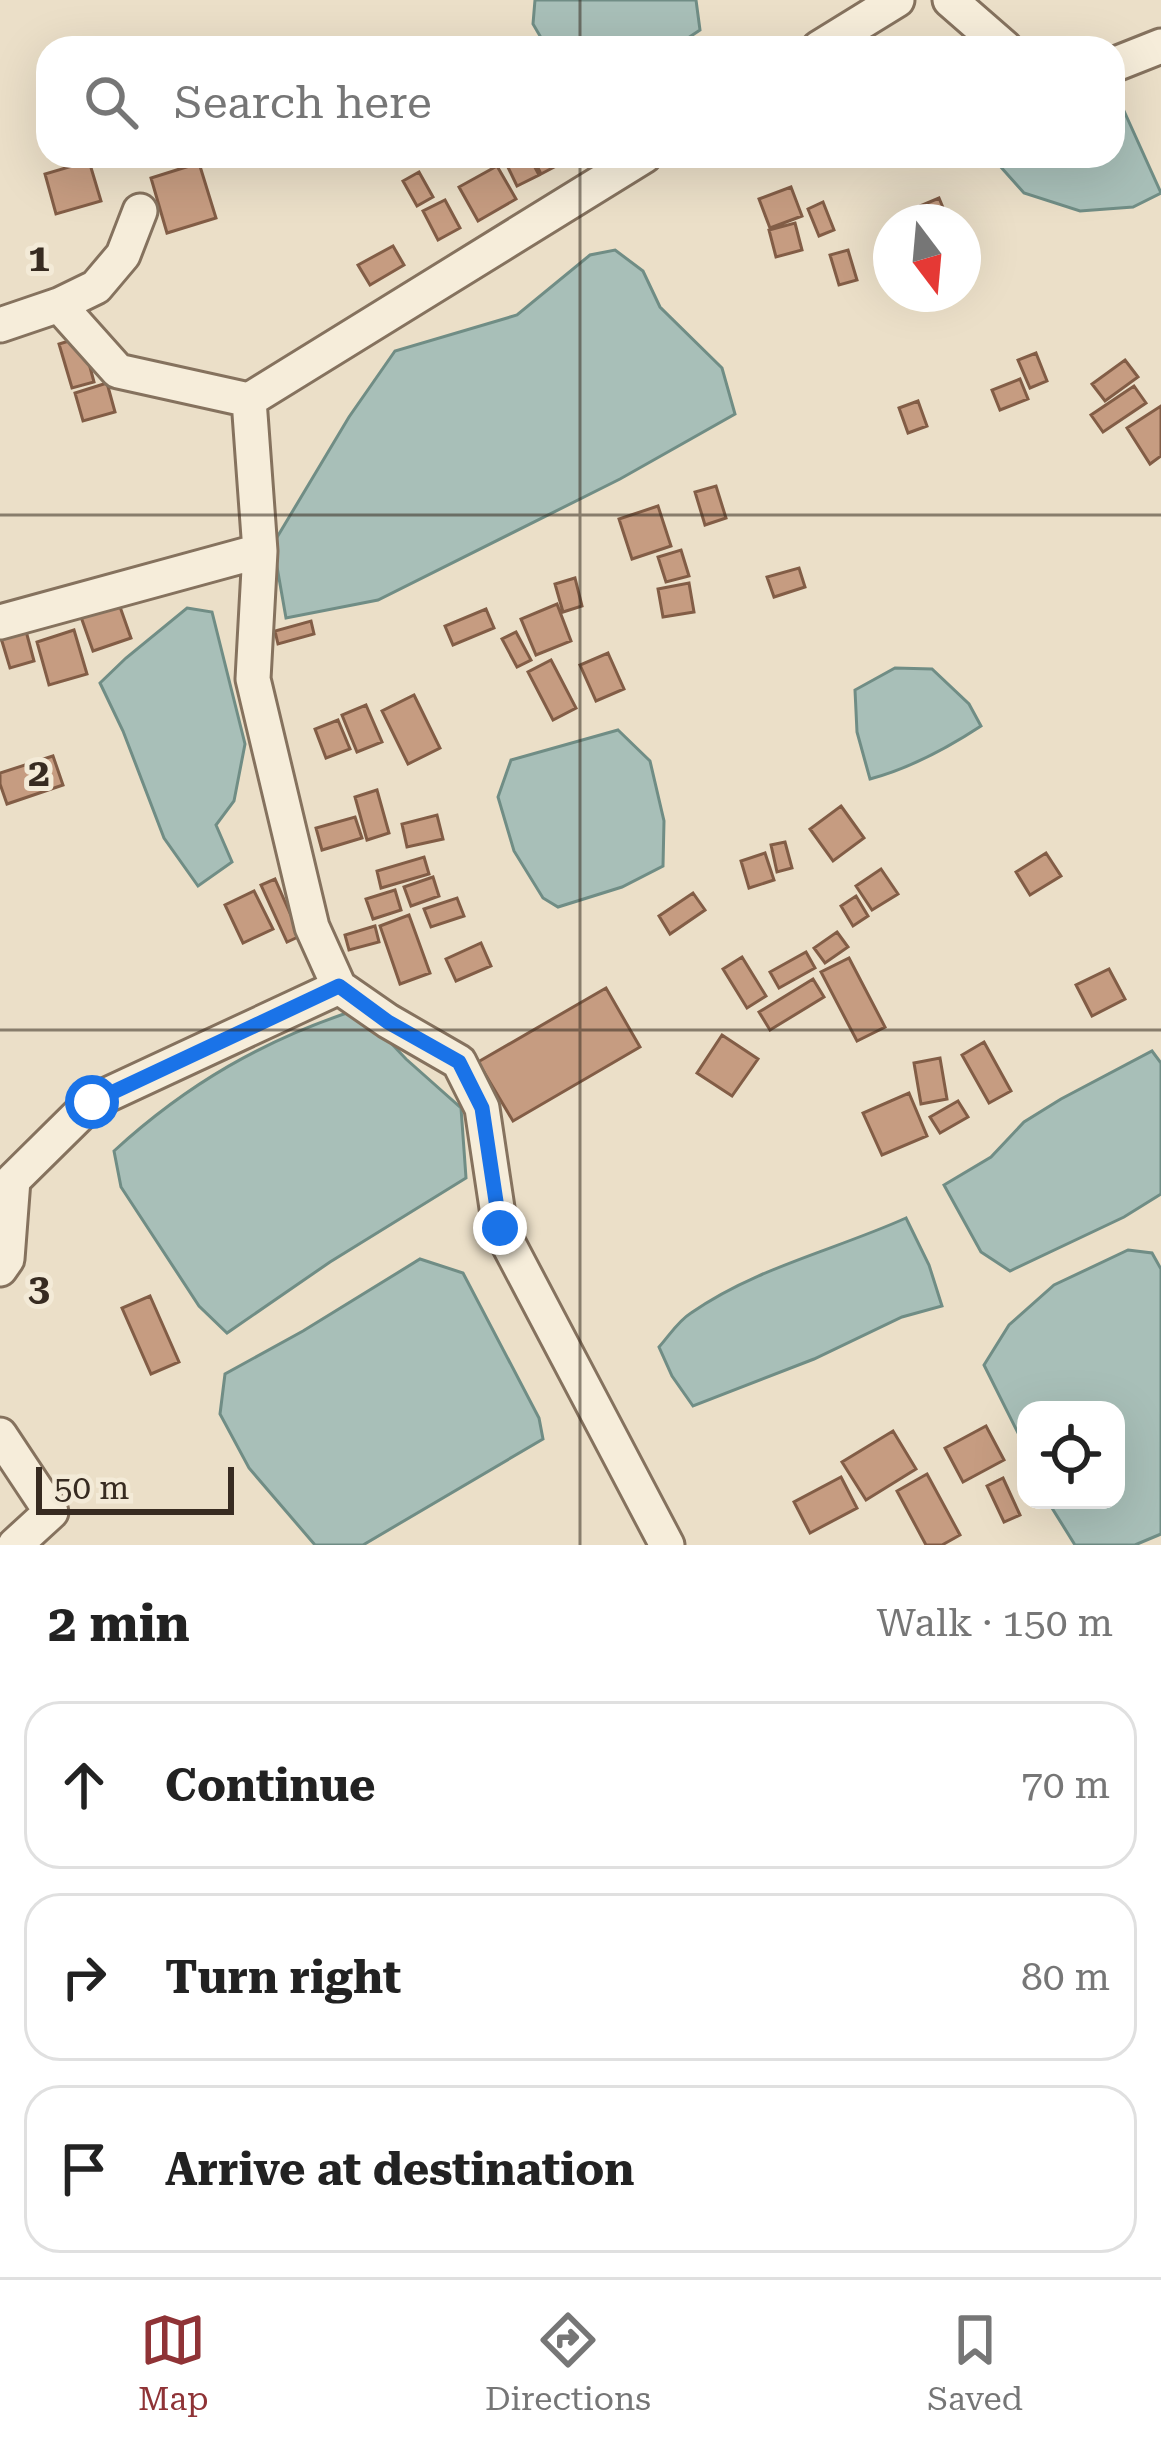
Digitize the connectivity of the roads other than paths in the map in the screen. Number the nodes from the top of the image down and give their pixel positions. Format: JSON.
{"nodes":[{"id":1,"x":897,"y":0,"type":"edge"},
{"id":2,"x":950,"y":0,"type":"edge"},
{"id":3,"x":838,"y":36,"type":"edge"},
{"id":4,"x":991,"y":36,"type":"edge"},
{"id":5,"x":1161,"y":46,"type":"edge"},
{"id":6,"x":1125,"y":60,"type":"edge"},
{"id":7,"x":625,"y":168,"type":"edge"},
{"id":8,"x":140,"y":211,"type":"dead end"},
{"id":9,"x":59,"y":305,"type":"junction"},
{"id":10,"x":0,"y":325,"type":"edge"},
{"id":11,"x":249,"y":400,"type":"junction"},
{"id":12,"x":260,"y":550,"type":"junction"},
{"id":13,"x":0,"y":622,"type":"edge"},
{"id":14,"x":339,"y":986,"type":"junction"},
{"id":15,"x":0,"y":1269,"type":"edge"},
{"id":16,"x":0,"y":1435,"type":"edge"},
{"id":17,"x":15,"y":1545,"type":"edge"},
{"id":18,"x":668,"y":1545,"type":"edge"}],
"edges":[{"from":1,"to":3,"type":"street"},
{"from":2,"to":4,"type":"street"},
{"from":5,"to":6,"type":"street"},
{"from":7,"to":11,"type":"street"},
{"from":8,"to":9,"type":"street"},
{"from":9,"to":10,"type":"street"},
{"from":9,"to":11,"type":"street"},
{"from":11,"to":12,"type":"street"},
{"from":12,"to":13,"type":"street"},
{"from":12,"to":14,"type":"street"},
{"from":14,"to":15,"type":"street"},
{"from":14,"to":18,"type":"street"},
{"from":16,"to":17,"type":"street"}]}
